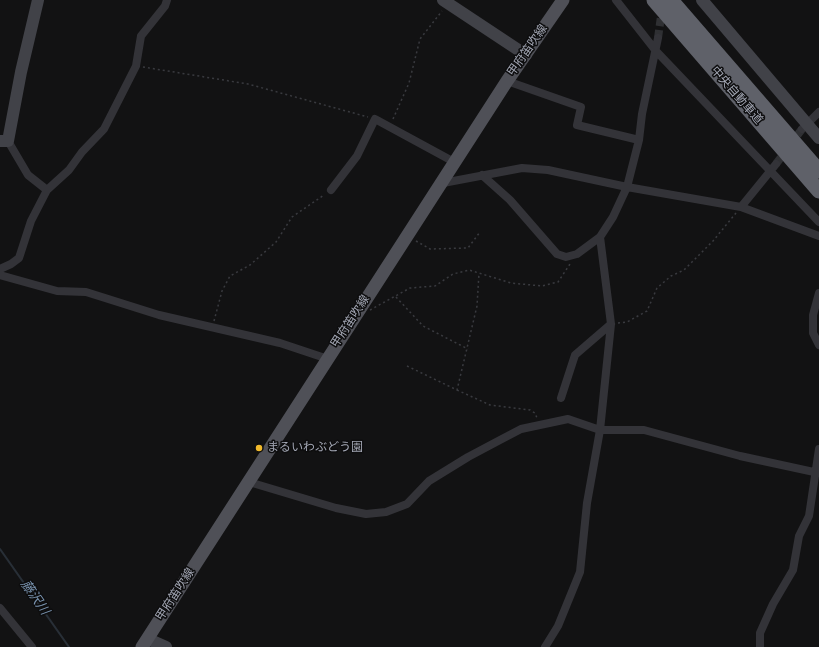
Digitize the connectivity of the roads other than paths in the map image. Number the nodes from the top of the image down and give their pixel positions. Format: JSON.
{"nodes":[{"id":1,"x":38,"y":0,"type":"edge"},
{"id":2,"x":167,"y":0,"type":"edge"},
{"id":3,"x":564,"y":0,"type":"edge"},
{"id":4,"x":616,"y":0,"type":"edge"},
{"id":5,"x":654,"y":0,"type":"edge"},
{"id":6,"x":671,"y":0,"type":"edge"},
{"id":7,"x":702,"y":0,"type":"edge"},
{"id":8,"x":446,"y":2,"type":"edge"},
{"id":9,"x":658,"y":38,"type":"tunnel mouth"},
{"id":10,"x":656,"y":51,"type":"junction"},
{"id":11,"x":526,"y":55,"type":"junction"},
{"id":12,"x":507,"y":81,"type":"junction"},
{"id":13,"x":819,"y":112,"type":"edge"},
{"id":14,"x":804,"y":126,"type":"junction"},
{"id":15,"x":819,"y":138,"type":"edge"},
{"id":16,"x":639,"y":140,"type":"junction"},
{"id":17,"x":4,"y":141,"type":"edge"},
{"id":18,"x":456,"y":163,"type":"junction"},
{"id":19,"x":774,"y":167,"type":"junction"},
{"id":20,"x":819,"y":171,"type":"edge"},
{"id":21,"x":482,"y":175,"type":"junction"},
{"id":22,"x":443,"y":183,"type":"junction"},
{"id":23,"x":627,"y":187,"type":"junction"},
{"id":24,"x":47,"y":190,"type":"junction"},
{"id":25,"x":331,"y":190,"type":"road end"},
{"id":26,"x":819,"y":191,"type":"edge"},
{"id":27,"x":741,"y":207,"type":"junction"},
{"id":28,"x":819,"y":222,"type":"edge"},
{"id":29,"x":819,"y":236,"type":"edge"},
{"id":30,"x":600,"y":237,"type":"junction"},
{"id":31,"x":0,"y":268,"type":"edge"},
{"id":32,"x":0,"y":276,"type":"edge"},
{"id":33,"x":819,"y":292,"type":"edge"},
{"id":34,"x":611,"y":324,"type":"junction"},
{"id":35,"x":819,"y":345,"type":"edge"},
{"id":36,"x":328,"y":359,"type":"junction"},
{"id":37,"x":561,"y":398,"type":"dead end"},
{"id":38,"x":600,"y":430,"type":"junction"},
{"id":39,"x":819,"y":450,"type":"edge"},
{"id":40,"x":817,"y":472,"type":"edge"},
{"id":41,"x":249,"y":482,"type":"junction"},
{"id":42,"x":0,"y":608,"type":"edge"},
{"id":43,"x":145,"y":643,"type":"edge"},
{"id":44,"x":32,"y":647,"type":"edge"},
{"id":45,"x":166,"y":647,"type":"edge"},
{"id":46,"x":545,"y":647,"type":"edge"},
{"id":47,"x":760,"y":647,"type":"edge"}],
"edges":[{"from":1,"to":17,"type":"street"},
{"from":2,"to":24,"type":"street"},
{"from":3,"to":11,"type":"main road","name":"甲府笛吹線"},
{"from":4,"to":10,"type":"street"},
{"from":5,"to":26,"type":"highway","name":"中央自動車道"},
{"from":6,"to":20,"type":"highway","name":"中央自動車道"},
{"from":7,"to":14,"type":"street"},
{"from":8,"to":11,"type":"street"},
{"from":9,"to":10,"type":"street"},
{"from":10,"to":16,"type":"street"},
{"from":10,"to":19,"type":"street"},
{"from":11,"to":12,"type":"main road","name":"甲府笛吹線"},
{"from":12,"to":16,"type":"street"},
{"from":12,"to":18,"type":"main road","name":"甲府笛吹線"},
{"from":13,"to":14,"type":"street"},
{"from":14,"to":15,"type":"street"},
{"from":16,"to":23,"type":"street"},
{"from":17,"to":24,"type":"street"},
{"from":18,"to":22,"type":"main road","name":"甲府笛吹線"},
{"from":18,"to":25,"type":"street"},
{"from":19,"to":27,"type":"street"},
{"from":19,"to":28,"type":"street"},
{"from":21,"to":22,"type":"street"},
{"from":21,"to":23,"type":"street"},
{"from":21,"to":30,"type":"street"},
{"from":22,"to":36,"type":"main road","name":"甲府笛吹線"},
{"from":23,"to":27,"type":"street"},
{"from":23,"to":30,"type":"street"},
{"from":24,"to":31,"type":"street"},
{"from":27,"to":29,"type":"street"},
{"from":30,"to":34,"type":"street"},
{"from":32,"to":36,"type":"street"},
{"from":33,"to":35,"type":"street"},
{"from":34,"to":37,"type":"street"},
{"from":34,"to":38,"type":"street"},
{"from":36,"to":41,"type":"main road","name":"甲府笛吹線"},
{"from":38,"to":40,"type":"street"},
{"from":38,"to":41,"type":"street"},
{"from":38,"to":46,"type":"street"},
{"from":39,"to":40,"type":"street"},
{"from":40,"to":47,"type":"street"},
{"from":41,"to":43,"type":"main road","name":"甲府笛吹線"},
{"from":42,"to":44,"type":"street"},
{"from":43,"to":45,"type":"street"}]}
